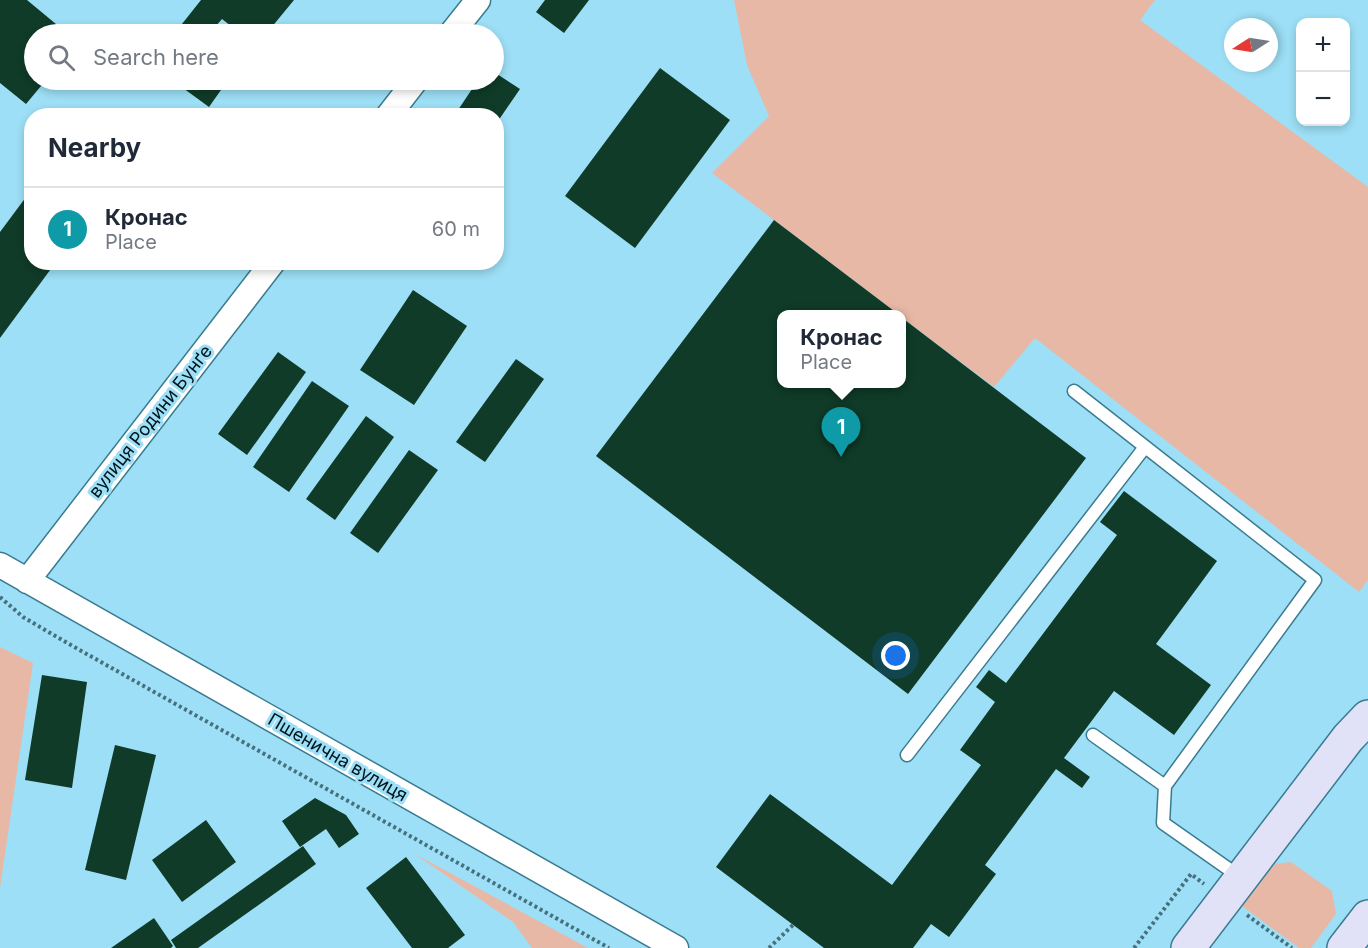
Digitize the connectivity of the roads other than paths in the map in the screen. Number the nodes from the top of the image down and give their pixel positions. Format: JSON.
{"nodes":[{"id":1,"x":478,"y":0,"type":"edge"},
{"id":2,"x":459,"y":24,"type":"edge"},
{"id":3,"x":408,"y":90,"type":"edge"},
{"id":4,"x":394,"y":108,"type":"edge"},
{"id":5,"x":267,"y":270,"type":"edge"},
{"id":6,"x":1074,"y":391,"type":"dead end"},
{"id":7,"x":1145,"y":447,"type":"junction"},
{"id":8,"x":0,"y":565,"type":"edge"},
{"id":9,"x":27,"y":580,"type":"junction"},
{"id":10,"x":1361,"y":729,"type":"edge"},
{"id":11,"x":1093,"y":735,"type":"dead end"},
{"id":12,"x":907,"y":755,"type":"dead end"},
{"id":13,"x":1165,"y":786,"type":"junction"},
{"id":14,"x":1241,"y":877,"type":"junction"},
{"id":15,"x":1368,"y":917,"type":"edge"},
{"id":16,"x":674,"y":948,"type":"edge"},
{"id":17,"x":1188,"y":948,"type":"edge"},
{"id":18,"x":1344,"y":948,"type":"edge"}],
"edges":[{"from":1,"to":2,"type":"street"},
{"from":3,"to":4,"type":"street"},
{"from":5,"to":9,"type":"street","name":"вулиця Родини Бунґе"},
{"from":6,"to":7,"type":"lane"},
{"from":7,"to":12,"type":"lane"},
{"from":7,"to":13,"type":"lane"},
{"from":8,"to":9,"type":"street","name":"Пшенична вулиця"},
{"from":9,"to":16,"type":"street","name":"Пшенична вулиця"},
{"from":10,"to":14,"type":"main road"},
{"from":11,"to":13,"type":"lane"},
{"from":13,"to":14,"type":"lane"},
{"from":14,"to":17,"type":"main road"},
{"from":15,"to":18,"type":"main road"}]}
